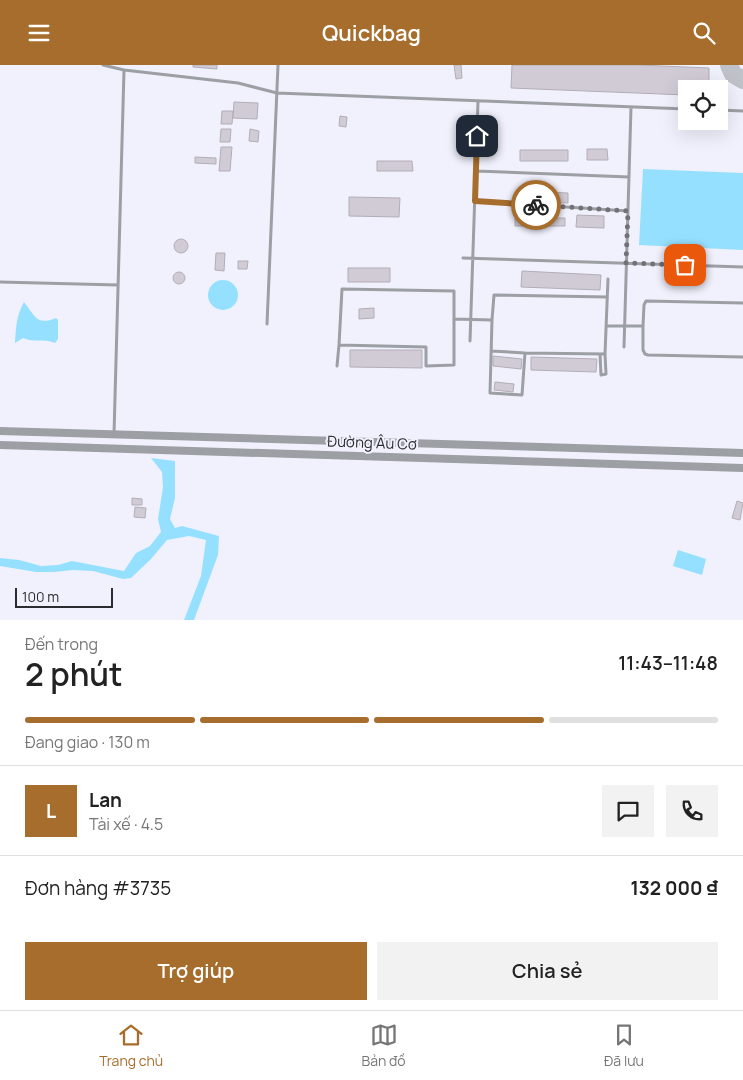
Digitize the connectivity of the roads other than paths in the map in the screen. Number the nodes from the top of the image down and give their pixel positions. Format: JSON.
{"nodes":[{"id":1,"x":104,"y":65,"type":"edge"},
{"id":2,"x":278,"y":65,"type":"edge"},
{"id":3,"x":124,"y":71,"type":"junction"},
{"id":4,"x":277,"y":93,"type":"junction"},
{"id":5,"x":478,"y":101,"type":"junction"},
{"id":6,"x":631,"y":107,"type":"junction"},
{"id":7,"x":678,"y":109,"type":"edge"},
{"id":8,"x":728,"y":110,"type":"edge"},
{"id":9,"x":743,"y":111,"type":"edge"},
{"id":10,"x":476,"y":171,"type":"junction"},
{"id":11,"x":629,"y":177,"type":"junction"},
{"id":12,"x":475,"y":201,"type":"junction"},
{"id":13,"x":628,"y":211,"type":"junction"},
{"id":14,"x":463,"y":258,"type":"dead end"},
{"id":15,"x":473,"y":258,"type":"junction"},
{"id":16,"x":626,"y":263,"type":"junction"},
{"id":17,"x":743,"y":267,"type":"edge"},
{"id":18,"x":608,"y":279,"type":"dead end"},
{"id":19,"x":0,"y":282,"type":"edge"},
{"id":20,"x":118,"y":285,"type":"junction"},
{"id":21,"x":607,"y":297,"type":"junction"},
{"id":22,"x":743,"y":303,"type":"edge"},
{"id":23,"x":454,"y":319,"type":"junction"},
{"id":24,"x":471,"y":320,"type":"junction"},
{"id":25,"x":492,"y":320,"type":"junction"},
{"id":26,"x":266,"y":324,"type":"dead end"},
{"id":27,"x":606,"y":326,"type":"junction"},
{"id":28,"x":625,"y":326,"type":"junction"},
{"id":29,"x":643,"y":327,"type":"junction"},
{"id":30,"x":470,"y":341,"type":"dead end"},
{"id":31,"x":339,"y":345,"type":"junction"},
{"id":32,"x":624,"y":347,"type":"dead end"},
{"id":33,"x":491,"y":351,"type":"junction"},
{"id":34,"x":525,"y":353,"type":"junction"},
{"id":35,"x":600,"y":354,"type":"junction"},
{"id":36,"x":605,"y":355,"type":"junction"},
{"id":37,"x":743,"y":357,"type":"edge"},
{"id":38,"x":337,"y":366,"type":"dead end"},
{"id":39,"x":0,"y":431,"type":"edge"},
{"id":40,"x":114,"y":435,"type":"junction"},
{"id":41,"x":268,"y":439,"type":"junction"},
{"id":42,"x":0,"y":445,"type":"edge"},
{"id":43,"x":743,"y":453,"type":"edge"},
{"id":44,"x":268,"y":454,"type":"junction"},
{"id":45,"x":743,"y":468,"type":"edge"}],
"edges":[{"from":1,"to":3,"type":"lane"},
{"from":2,"to":4,"type":"lane"},
{"from":3,"to":4,"type":"lane"},
{"from":3,"to":20,"type":"lane"},
{"from":4,"to":5,"type":"lane"},
{"from":4,"to":26,"type":"lane"},
{"from":5,"to":6,"type":"lane"},
{"from":5,"to":10,"type":"lane"},
{"from":6,"to":7,"type":"lane"},
{"from":6,"to":11,"type":"lane"},
{"from":8,"to":9,"type":"lane"},
{"from":10,"to":11,"type":"lane"},
{"from":10,"to":12,"type":"lane"},
{"from":11,"to":13,"type":"lane"},
{"from":12,"to":13,"type":"lane"},
{"from":12,"to":15,"type":"lane"},
{"from":13,"to":16,"type":"lane"},
{"from":14,"to":15,"type":"lane"},
{"from":15,"to":16,"type":"lane"},
{"from":15,"to":24,"type":"lane"},
{"from":16,"to":17,"type":"lane"},
{"from":16,"to":28,"type":"lane"},
{"from":18,"to":21,"type":"lane"},
{"from":19,"to":20,"type":"lane"},
{"from":20,"to":40,"type":"lane"},
{"from":21,"to":25,"type":"lane"},
{"from":21,"to":27,"type":"lane"},
{"from":22,"to":29,"type":"lane"},
{"from":23,"to":24,"type":"lane"},
{"from":23,"to":31,"type":"lane"},
{"from":23,"to":31,"type":"lane"},
{"from":24,"to":25,"type":"lane"},
{"from":24,"to":30,"type":"lane"},
{"from":25,"to":33,"type":"lane"},
{"from":27,"to":28,"type":"lane"},
{"from":27,"to":36,"type":"lane"},
{"from":28,"to":29,"type":"lane"},
{"from":28,"to":32,"type":"lane"},
{"from":29,"to":37,"type":"lane"},
{"from":31,"to":38,"type":"lane"},
{"from":33,"to":34,"type":"lane"},
{"from":33,"to":34,"type":"lane"},
{"from":34,"to":35,"type":"lane"},
{"from":35,"to":36,"type":"lane"},
{"from":35,"to":36,"type":"lane"},
{"from":39,"to":40,"type":"street","name":"Đường Âu Cơ"},
{"from":40,"to":41,"type":"street","name":"Đường Âu Cơ"},
{"from":41,"to":43,"type":"street","name":"Đường Âu Cơ"},
{"from":41,"to":44,"type":"street"},
{"from":42,"to":44,"type":"street","name":"Đường Âu Cơ"},
{"from":44,"to":45,"type":"street","name":"Đường Âu Cơ"}]}
